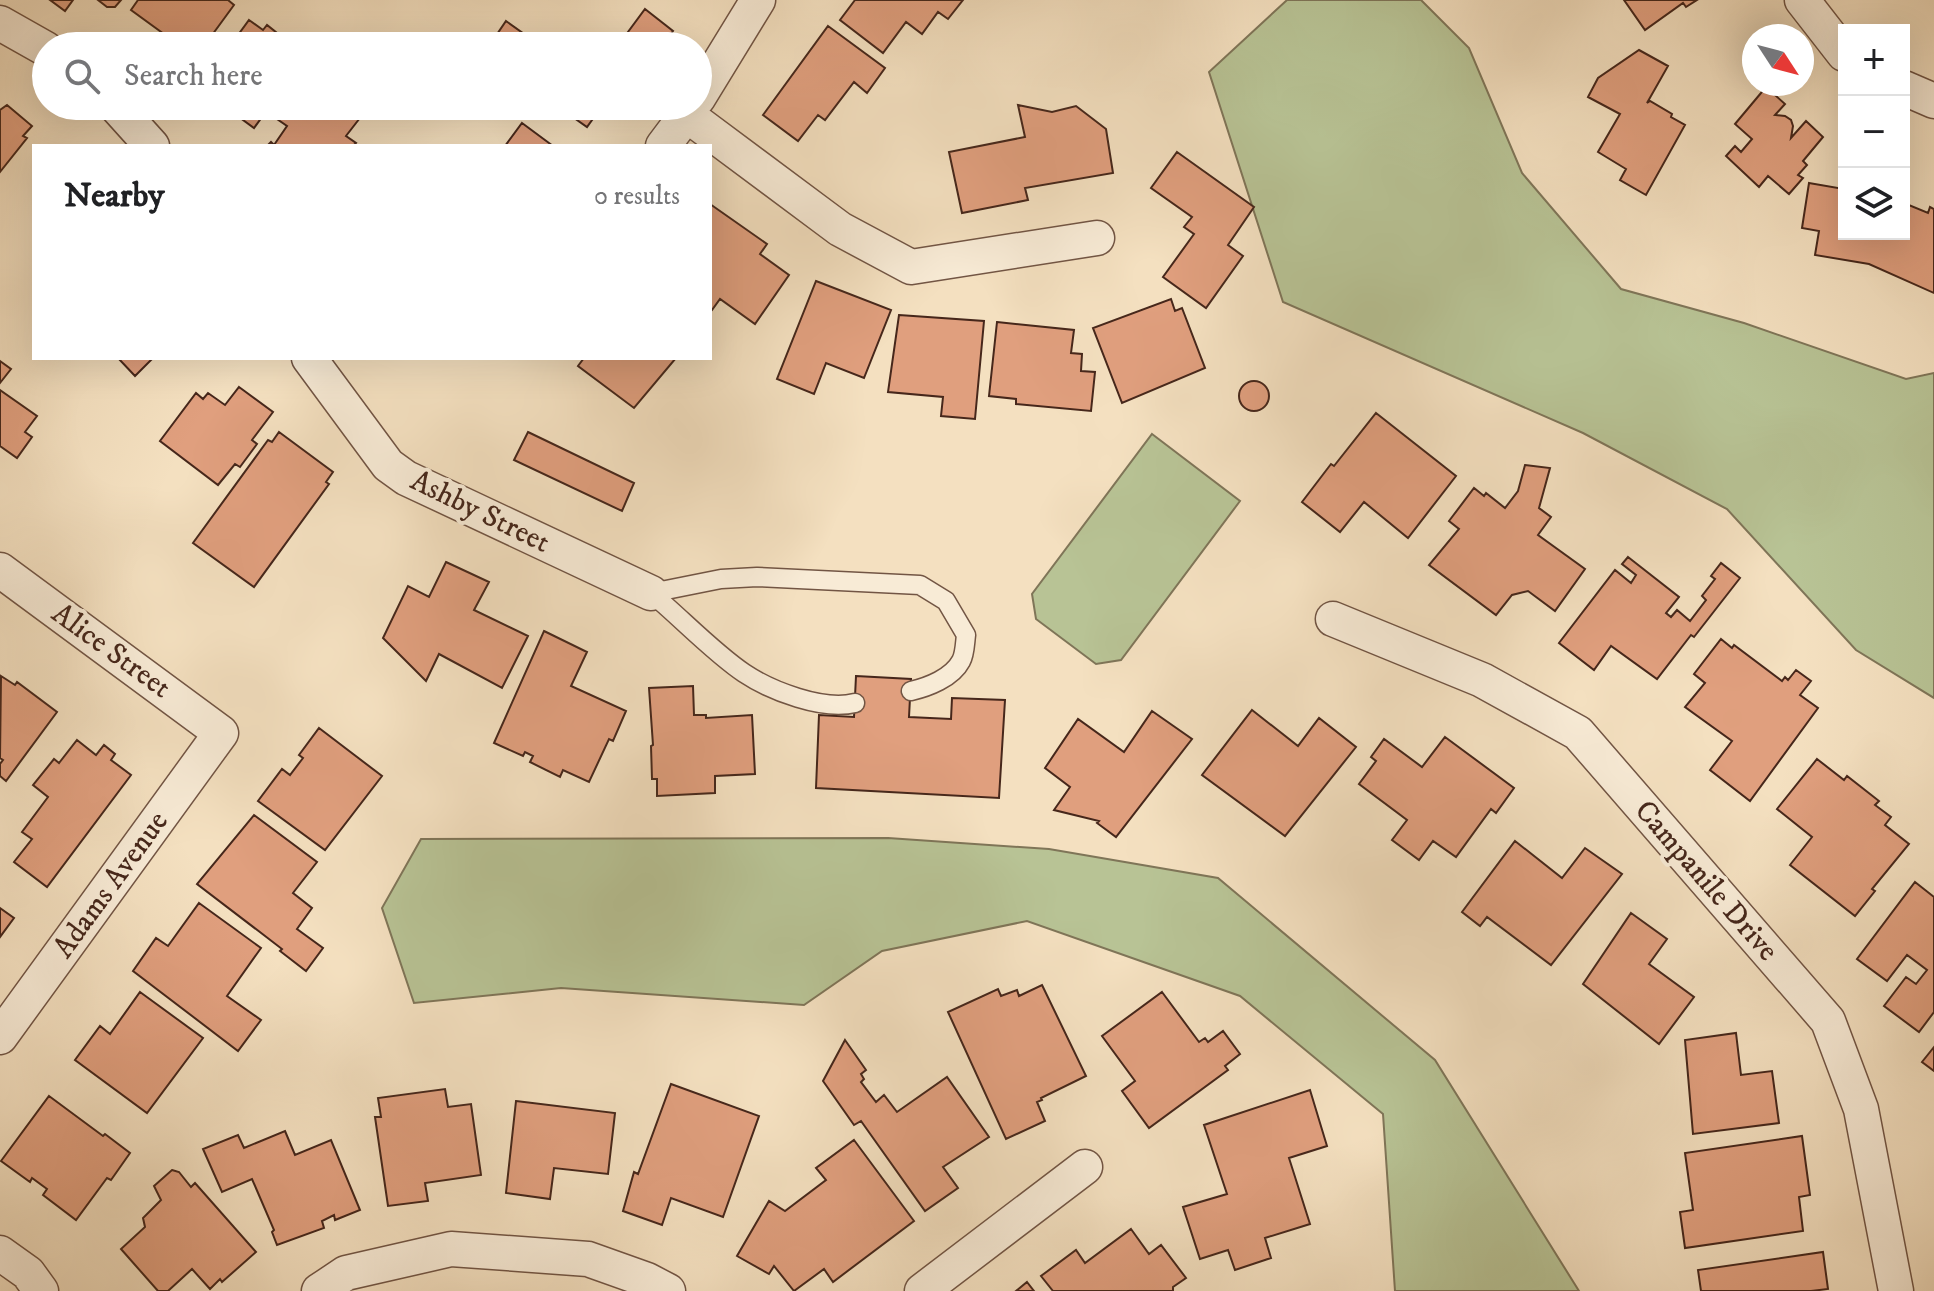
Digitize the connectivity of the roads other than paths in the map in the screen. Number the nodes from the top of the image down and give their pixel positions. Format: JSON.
{"nodes":[{"id":1,"x":758,"y":0,"type":"edge"},
{"id":2,"x":1802,"y":0,"type":"edge"},
{"id":3,"x":0,"y":23,"type":"edge"},
{"id":4,"x":32,"y":41,"type":"edge"},
{"id":5,"x":1838,"y":46,"type":"edge"},
{"id":6,"x":712,"y":75,"type":"edge"},
{"id":7,"x":1910,"y":91,"type":"edge"},
{"id":8,"x":1934,"y":101,"type":"edge"},
{"id":9,"x":129,"y":120,"type":"edge"},
{"id":10,"x":682,"y":120,"type":"edge"},
{"id":11,"x":710,"y":120,"type":"edge"},
{"id":12,"x":150,"y":144,"type":"edge"},
{"id":13,"x":664,"y":144,"type":"edge"},
{"id":14,"x":1097,"y":238,"type":"dead end"},
{"id":15,"x":310,"y":360,"type":"edge"},
{"id":16,"x":0,"y":570,"type":"edge"},
{"id":17,"x":651,"y":593,"type":"junction"},
{"id":18,"x":1333,"y":619,"type":"dead end"},
{"id":19,"x":911,"y":691,"type":"dead end"},
{"id":20,"x":855,"y":703,"type":"dead end"},
{"id":21,"x":221,"y":733,"type":"joint"},
{"id":22,"x":0,"y":1037,"type":"edge"},
{"id":23,"x":1085,"y":1167,"type":"dead end"},
{"id":24,"x":0,"y":1253,"type":"edge"},
{"id":25,"x":41,"y":1291,"type":"edge"},
{"id":26,"x":319,"y":1291,"type":"edge"},
{"id":27,"x":668,"y":1291,"type":"edge"},
{"id":28,"x":922,"y":1291,"type":"edge"},
{"id":29,"x":1896,"y":1291,"type":"edge"}],
"edges":[{"from":1,"to":6,"type":"street"},
{"from":2,"to":5,"type":"street"},
{"from":3,"to":4,"type":"street"},
{"from":7,"to":8,"type":"street"},
{"from":9,"to":12,"type":"street"},
{"from":10,"to":13,"type":"street"},
{"from":11,"to":14,"type":"street"},
{"from":15,"to":17,"type":"street","name":"Ashby Street"},
{"from":16,"to":21,"type":"street","name":"Alice Street"},
{"from":17,"to":19,"type":"lane"},
{"from":17,"to":20,"type":"lane"},
{"from":18,"to":29,"type":"street","name":"Campanile Drive"},
{"from":21,"to":22,"type":"street","name":"Adams Avenue"},
{"from":23,"to":28,"type":"street"},
{"from":24,"to":25,"type":"street"},
{"from":26,"to":27,"type":"street"}]}
